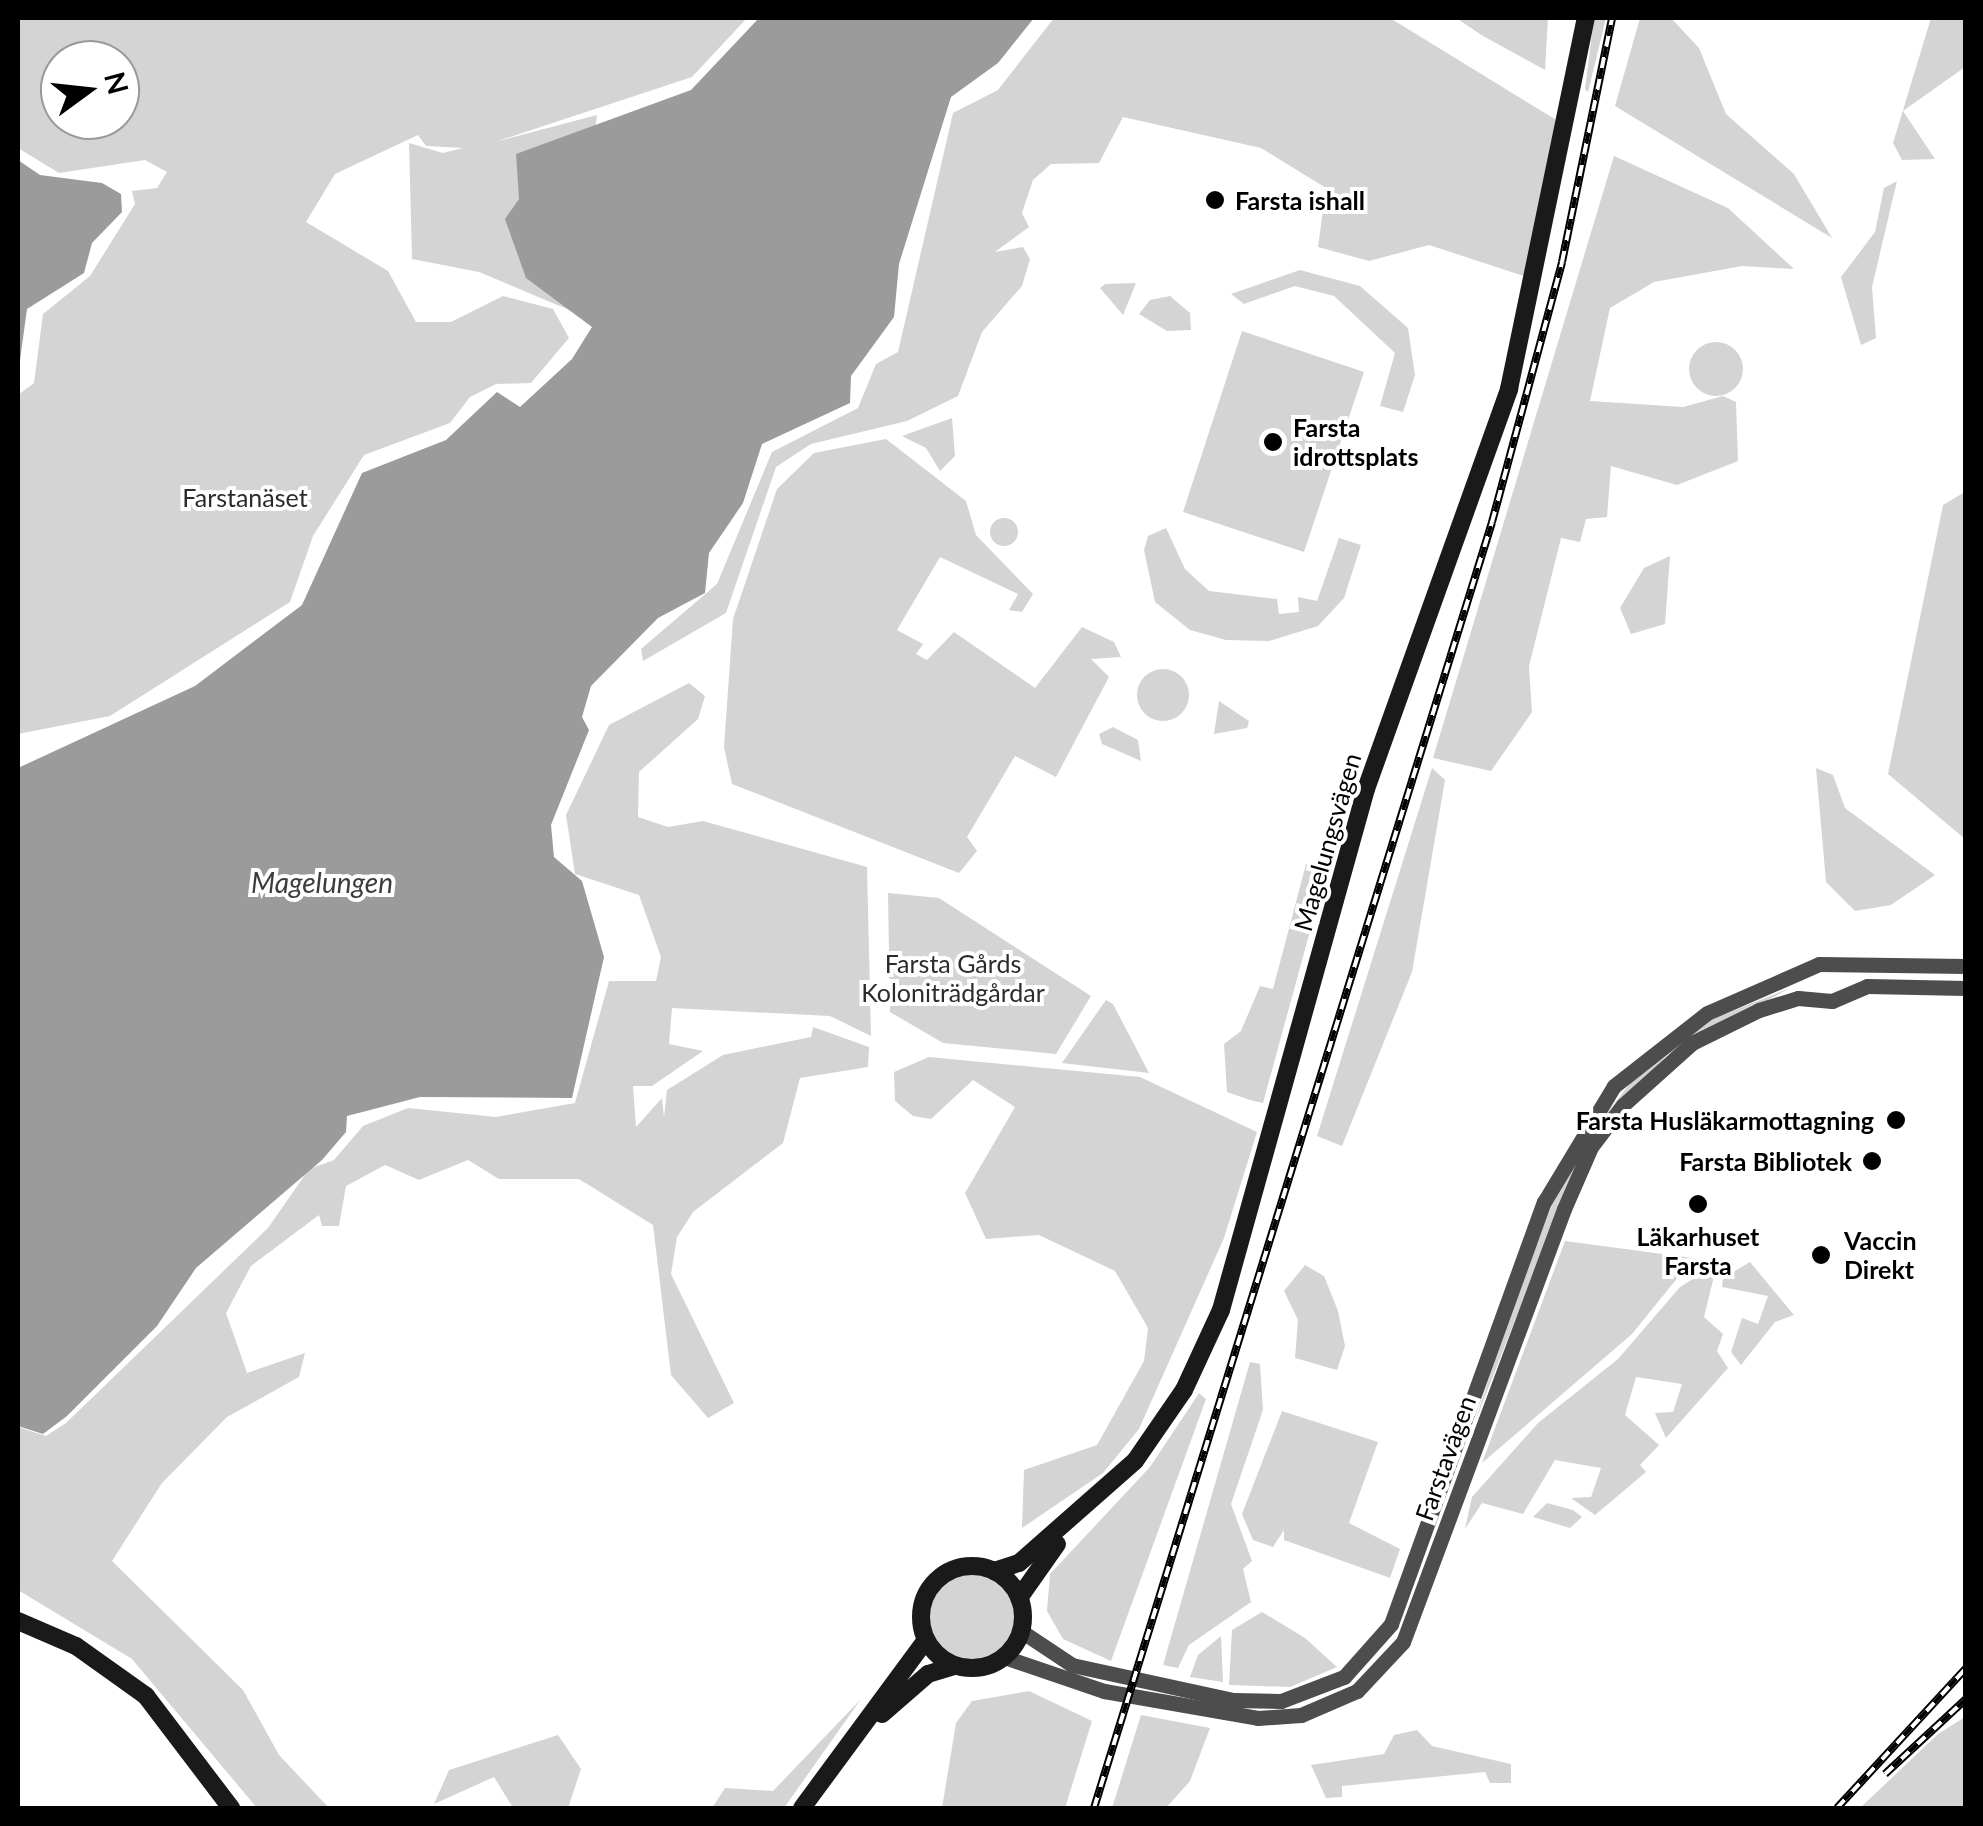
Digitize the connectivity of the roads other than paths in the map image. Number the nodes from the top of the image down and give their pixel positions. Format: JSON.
{"nodes":[{"id":1,"x":1574,"y":18,"type":"edge"},
{"id":2,"x":1586,"y":18,"type":"edge"},
{"id":3,"x":1561,"y":160,"type":"junction"},
{"id":4,"x":1966,"y":966,"type":"edge"},
{"id":5,"x":1842,"y":968,"type":"junction"},
{"id":6,"x":1811,"y":972,"type":"junction"},
{"id":7,"x":1966,"y":988,"type":"edge"},
{"id":8,"x":1846,"y":991,"type":"junction"},
{"id":9,"x":1816,"y":997,"type":"junction"},
{"id":10,"x":1087,"y":1509,"type":"junction"},
{"id":11,"x":994,"y":1571,"type":"junction"},
{"id":12,"x":1019,"y":1598,"type":"junction"},
{"id":13,"x":18,"y":1620,"type":"edge"},
{"id":14,"x":1022,"y":1631,"type":"junction"},
{"id":15,"x":926,"y":1640,"type":"junction"},
{"id":16,"x":1004,"y":1657,"type":"junction"},
{"id":17,"x":954,"y":1666,"type":"junction"},
{"id":18,"x":1169,"y":1696,"type":"junction"},
{"id":19,"x":862,"y":1730,"type":"junction"},
{"id":20,"x":230,"y":1808,"type":"edge"},
{"id":21,"x":802,"y":1808,"type":"edge"}],
"edges":[{"from":1,"to":3,"type":"main road","name":"Magelungsvägen"},
{"from":2,"to":3,"type":"main road","name":"Magelungsvägen"},
{"from":3,"to":10,"type":"main road","name":"Magelungsvägen"},
{"from":4,"to":5,"type":"street","name":"Farstavägen"},
{"from":5,"to":6,"type":"street","name":"Farstavägen"},
{"from":5,"to":8,"type":"street"},
{"from":6,"to":9,"type":"street"},
{"from":6,"to":18,"type":"street","name":"Farstavägen"},
{"from":7,"to":8,"type":"street","name":"Farstavägen"},
{"from":8,"to":9,"type":"street","name":"Farstavägen"},
{"from":9,"to":18,"type":"street","name":"Farstavägen"},
{"from":10,"to":11,"type":"main road","name":"Magelungsvägen"},
{"from":10,"to":12,"type":"main road","name":"Magelungsvägen"},
{"from":11,"to":12,"type":"main road"},
{"from":11,"to":15,"type":"main road"},
{"from":12,"to":14,"type":"main road"},
{"from":13,"to":20,"type":"main road"},
{"from":14,"to":16,"type":"main road"},
{"from":14,"to":18,"type":"street","name":"Farstavägen"},
{"from":15,"to":17,"type":"main road"},
{"from":15,"to":19,"type":"main road"},
{"from":16,"to":17,"type":"main road"},
{"from":16,"to":18,"type":"street","name":"Farstavägen"},
{"from":17,"to":19,"type":"main road"},
{"from":19,"to":21,"type":"main road"}]}
